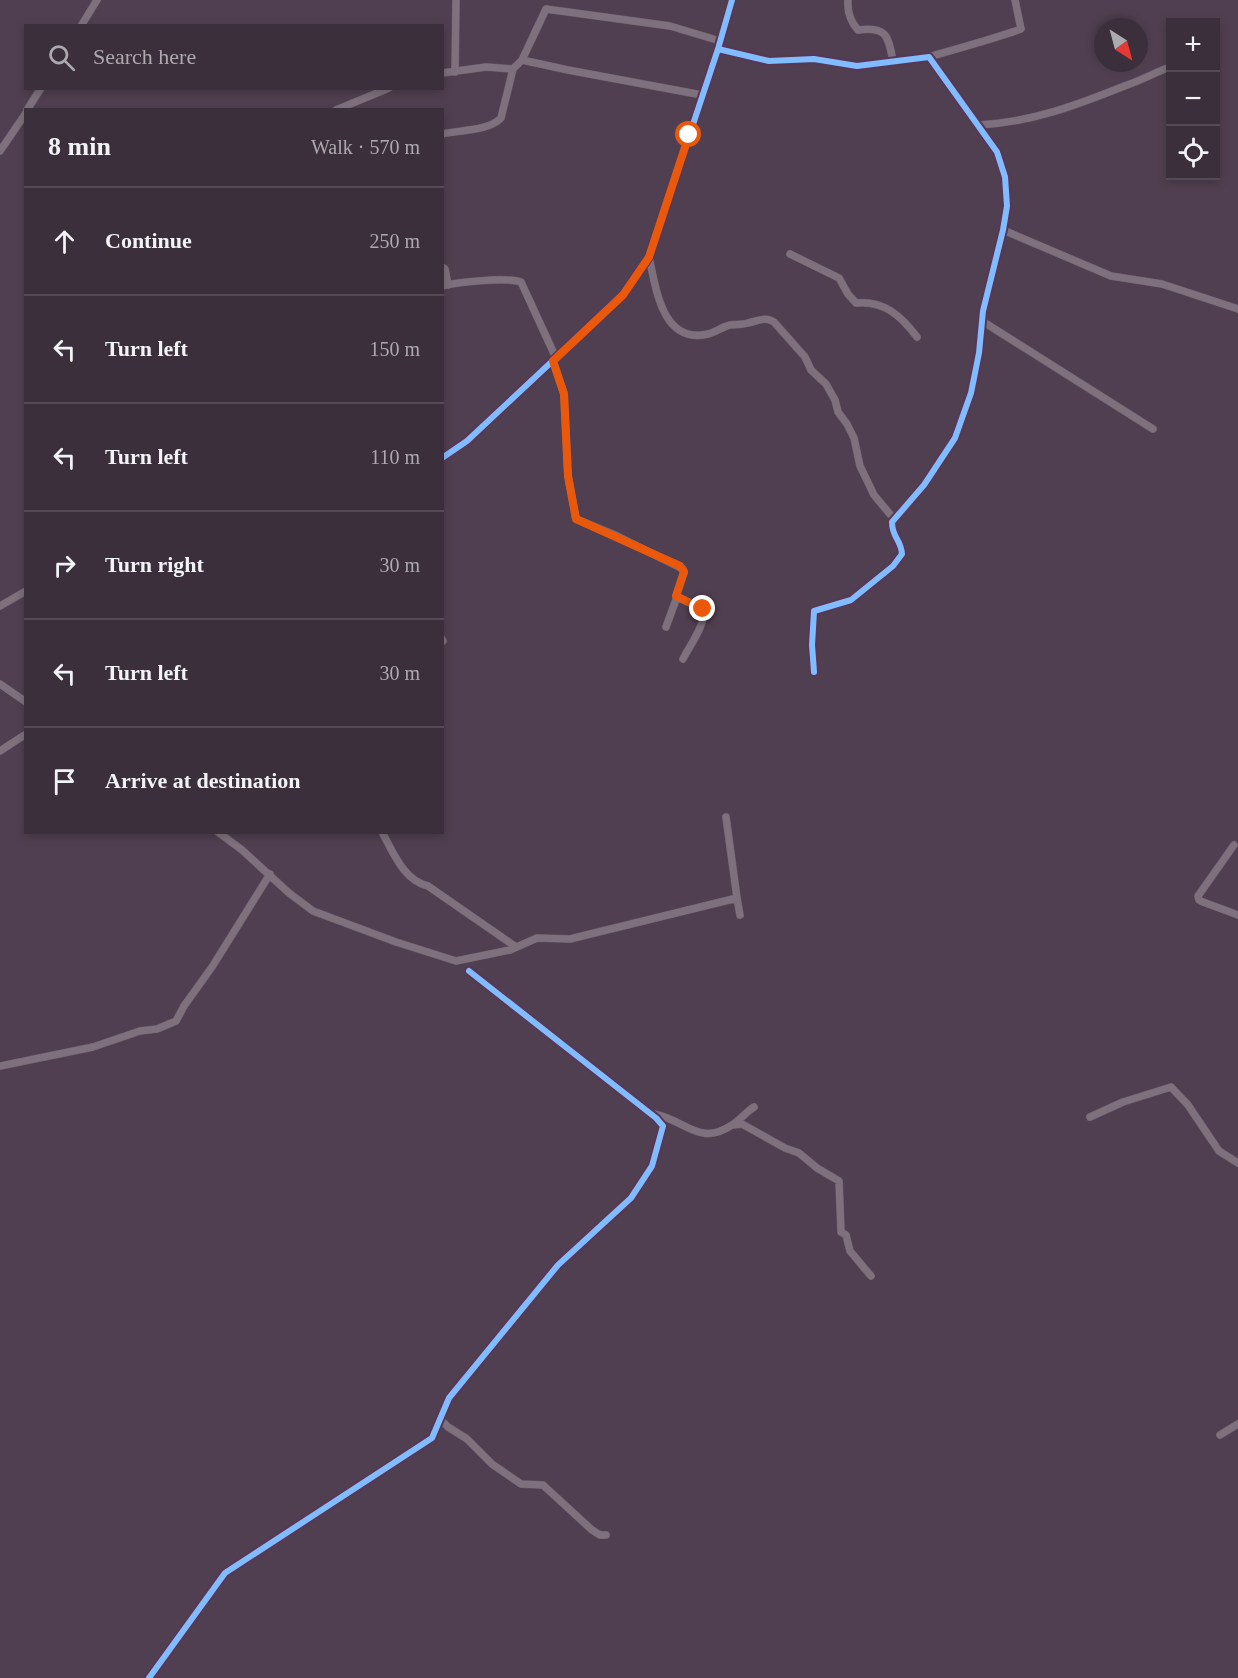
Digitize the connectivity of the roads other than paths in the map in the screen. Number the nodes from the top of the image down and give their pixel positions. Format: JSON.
{"nodes":[{"id":1,"x":97,"y":0,"type":"edge"},
{"id":2,"x":456,"y":0,"type":"edge"},
{"id":3,"x":732,"y":0,"type":"edge"},
{"id":4,"x":848,"y":0,"type":"edge"},
{"id":5,"x":1015,"y":0,"type":"edge"},
{"id":6,"x":82,"y":24,"type":"edge"},
{"id":7,"x":720,"y":40,"type":"junction"},
{"id":8,"x":718,"y":49,"type":"junction"},
{"id":9,"x":929,"y":57,"type":"junction"},
{"id":10,"x":522,"y":60,"type":"junction"},
{"id":11,"x":893,"y":61,"type":"junction"},
{"id":12,"x":513,"y":69,"type":"junction"},
{"id":13,"x":1166,"y":69,"type":"edge"},
{"id":14,"x":455,"y":72,"type":"junction"},
{"id":15,"x":444,"y":73,"type":"edge"},
{"id":16,"x":40,"y":90,"type":"edge"},
{"id":17,"x":384,"y":90,"type":"edge"},
{"id":18,"x":702,"y":95,"type":"junction"},
{"id":19,"x":28,"y":108,"type":"edge"},
{"id":20,"x":341,"y":108,"type":"edge"},
{"id":21,"x":24,"y":114,"type":"edge"},
{"id":22,"x":979,"y":124,"type":"junction"},
{"id":23,"x":444,"y":134,"type":"edge"},
{"id":24,"x":0,"y":151,"type":"edge"},
{"id":25,"x":1004,"y":230,"type":"junction"},
{"id":26,"x":790,"y":254,"type":"dead end"},
{"id":27,"x":649,"y":257,"type":"junction"},
{"id":28,"x":444,"y":268,"type":"edge"},
{"id":29,"x":445,"y":285,"type":"edge"},
{"id":30,"x":1238,"y":309,"type":"edge"},
{"id":31,"x":982,"y":321,"type":"junction"},
{"id":32,"x":917,"y":337,"type":"dead end"},
{"id":33,"x":555,"y":359,"type":"junction"},
{"id":34,"x":1153,"y":429,"type":"dead end"},
{"id":35,"x":444,"y":457,"type":"edge"},
{"id":36,"x":894,"y":519,"type":"junction"},
{"id":37,"x":24,"y":592,"type":"edge"},
{"id":38,"x":677,"y":597,"type":"junction"},
{"id":39,"x":0,"y":606,"type":"edge"},
{"id":40,"x":666,"y":627,"type":"dead end"},
{"id":41,"x":683,"y":660,"type":"dead end"},
{"id":42,"x":814,"y":672,"type":"dead end"},
{"id":43,"x":0,"y":684,"type":"edge"},
{"id":44,"x":24,"y":701,"type":"edge"},
{"id":45,"x":24,"y":735,"type":"edge"},
{"id":46,"x":0,"y":751,"type":"edge"},
{"id":47,"x":726,"y":817,"type":"dead end"},
{"id":48,"x":221,"y":834,"type":"edge"},
{"id":49,"x":383,"y":834,"type":"edge"},
{"id":50,"x":1234,"y":845,"type":"dead end"},
{"id":51,"x":270,"y":874,"type":"junction"},
{"id":52,"x":737,"y":898,"type":"junction"},
{"id":53,"x":740,"y":915,"type":"dead end"},
{"id":54,"x":1238,"y":915,"type":"edge"},
{"id":55,"x":516,"y":947,"type":"junction"},
{"id":56,"x":469,"y":971,"type":"dead end"},
{"id":57,"x":0,"y":1066,"type":"edge"},
{"id":58,"x":754,"y":1107,"type":"dead end"},
{"id":59,"x":656,"y":1118,"type":"junction"},
{"id":60,"x":1090,"y":1118,"type":"dead end"},
{"id":61,"x":733,"y":1125,"type":"junction"},
{"id":62,"x":1238,"y":1163,"type":"edge"},
{"id":63,"x":871,"y":1276,"type":"dead end"},
{"id":64,"x":440,"y":1419,"type":"junction"},
{"id":65,"x":1238,"y":1424,"type":"edge"},
{"id":66,"x":1220,"y":1435,"type":"dead end"},
{"id":67,"x":606,"y":1535,"type":"dead end"},
{"id":68,"x":149,"y":1678,"type":"edge"}],
"edges":[{"from":1,"to":6,"type":"street"},
{"from":2,"to":14,"type":"street"},
{"from":3,"to":7,"type":"street"},
{"from":4,"to":11,"type":"street"},
{"from":5,"to":9,"type":"street"},
{"from":7,"to":8,"type":"street"},
{"from":7,"to":10,"type":"street"},
{"from":8,"to":11,"type":"street"},
{"from":8,"to":18,"type":"street"},
{"from":9,"to":11,"type":"street"},
{"from":9,"to":22,"type":"street"},
{"from":10,"to":12,"type":"street"},
{"from":10,"to":18,"type":"street"},
{"from":12,"to":14,"type":"street"},
{"from":12,"to":23,"type":"street"},
{"from":13,"to":22,"type":"street"},
{"from":14,"to":15,"type":"street"},
{"from":16,"to":19,"type":"street"},
{"from":17,"to":20,"type":"street"},
{"from":18,"to":27,"type":"street"},
{"from":21,"to":24,"type":"street"},
{"from":22,"to":25,"type":"street"},
{"from":25,"to":30,"type":"street"},
{"from":25,"to":31,"type":"street"},
{"from":26,"to":32,"type":"street"},
{"from":27,"to":33,"type":"street"},
{"from":27,"to":36,"type":"street"},
{"from":28,"to":29,"type":"street"},
{"from":29,"to":33,"type":"street"},
{"from":31,"to":34,"type":"street"},
{"from":31,"to":36,"type":"street"},
{"from":33,"to":35,"type":"street"},
{"from":33,"to":38,"type":"street"},
{"from":36,"to":42,"type":"street"},
{"from":37,"to":39,"type":"street"},
{"from":38,"to":40,"type":"street"},
{"from":38,"to":41,"type":"street"},
{"from":43,"to":44,"type":"street"},
{"from":45,"to":46,"type":"street"},
{"from":47,"to":52,"type":"street"},
{"from":48,"to":51,"type":"street"},
{"from":49,"to":55,"type":"street"},
{"from":50,"to":54,"type":"street"},
{"from":51,"to":55,"type":"street"},
{"from":51,"to":57,"type":"street"},
{"from":52,"to":53,"type":"street"},
{"from":52,"to":55,"type":"street"},
{"from":56,"to":59,"type":"street"},
{"from":58,"to":61,"type":"street"},
{"from":59,"to":61,"type":"street"},
{"from":59,"to":64,"type":"street"},
{"from":60,"to":62,"type":"street"},
{"from":61,"to":63,"type":"street"},
{"from":64,"to":67,"type":"street"},
{"from":64,"to":68,"type":"street"},
{"from":65,"to":66,"type":"street"}]}
